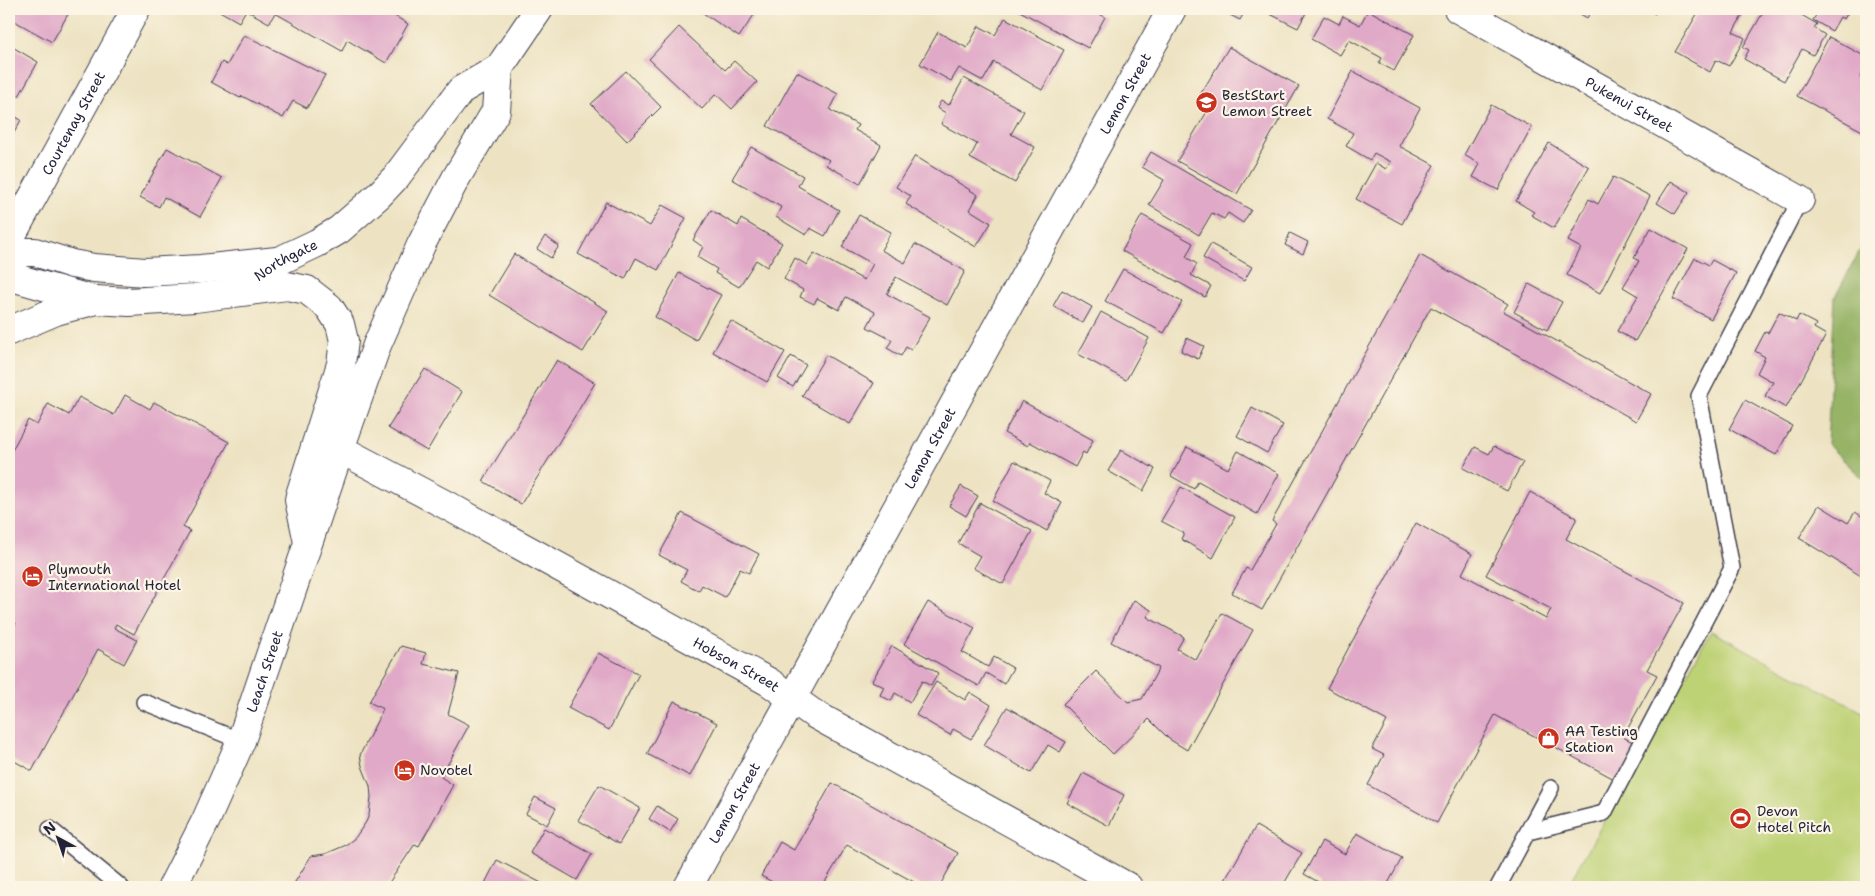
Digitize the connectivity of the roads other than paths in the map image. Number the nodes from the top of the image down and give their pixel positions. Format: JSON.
{"nodes":[{"id":1,"x":136,"y":9,"type":"edge"},
{"id":2,"x":539,"y":9,"type":"edge"},
{"id":3,"x":1172,"y":9,"type":"edge"},
{"id":4,"x":1458,"y":9,"type":"edge"},
{"id":5,"x":499,"y":68,"type":"junction"},
{"id":6,"x":1800,"y":200,"type":"joint"},
{"id":7,"x":9,"y":237,"type":"edge"},
{"id":8,"x":9,"y":252,"type":"edge"},
{"id":9,"x":279,"y":261,"type":"junction"},
{"id":10,"x":9,"y":269,"type":"edge"},
{"id":11,"x":233,"y":294,"type":"junction"},
{"id":12,"x":96,"y":300,"type":"junction"},
{"id":13,"x":9,"y":331,"type":"edge"},
{"id":14,"x":340,"y":449,"type":"junction"},
{"id":15,"x":308,"y":543,"type":"junction"},
{"id":16,"x":792,"y":698,"type":"junction"},
{"id":17,"x":144,"y":702,"type":"dead end"},
{"id":18,"x":241,"y":741,"type":"junction"},
{"id":19,"x":1551,"y":788,"type":"dead end"},
{"id":20,"x":50,"y":829,"type":"dead end"},
{"id":21,"x":1528,"y":832,"type":"junction"},
{"id":22,"x":121,"y":887,"type":"edge"},
{"id":23,"x":172,"y":887,"type":"edge"},
{"id":24,"x":688,"y":887,"type":"edge"},
{"id":25,"x":1128,"y":887,"type":"edge"},
{"id":26,"x":1498,"y":887,"type":"edge"}],
"edges":[{"from":1,"to":7,"type":"main road","name":"Courtenay Street"},
{"from":2,"to":5,"type":"main road","name":"Northgate"},
{"from":3,"to":16,"type":"main road","name":"Lemon Street"},
{"from":4,"to":6,"type":"main road","name":"Pukenui Street"},
{"from":5,"to":9,"type":"main road","name":"Northgate"},
{"from":5,"to":14,"type":"main road"},
{"from":6,"to":21,"type":"lane"},
{"from":8,"to":9,"type":"main road"},
{"from":9,"to":11,"type":"main road","name":"Northgate"},
{"from":10,"to":12,"type":"main road"},
{"from":11,"to":12,"type":"main road","name":"Northgate"},
{"from":11,"to":15,"type":"main road"},
{"from":12,"to":13,"type":"main road","name":"Northgate"},
{"from":14,"to":15,"type":"main road","name":"Leach Street"},
{"from":14,"to":16,"type":"main road","name":"Hobson Street"},
{"from":15,"to":18,"type":"main road","name":"Leach Street"},
{"from":16,"to":24,"type":"main road","name":"Lemon Street"},
{"from":16,"to":25,"type":"main road","name":"Hobson Street"},
{"from":17,"to":18,"type":"lane"},
{"from":18,"to":23,"type":"main road","name":"Leach Street"},
{"from":19,"to":21,"type":"lane"},
{"from":20,"to":22,"type":"lane"},
{"from":21,"to":26,"type":"lane"}]}
